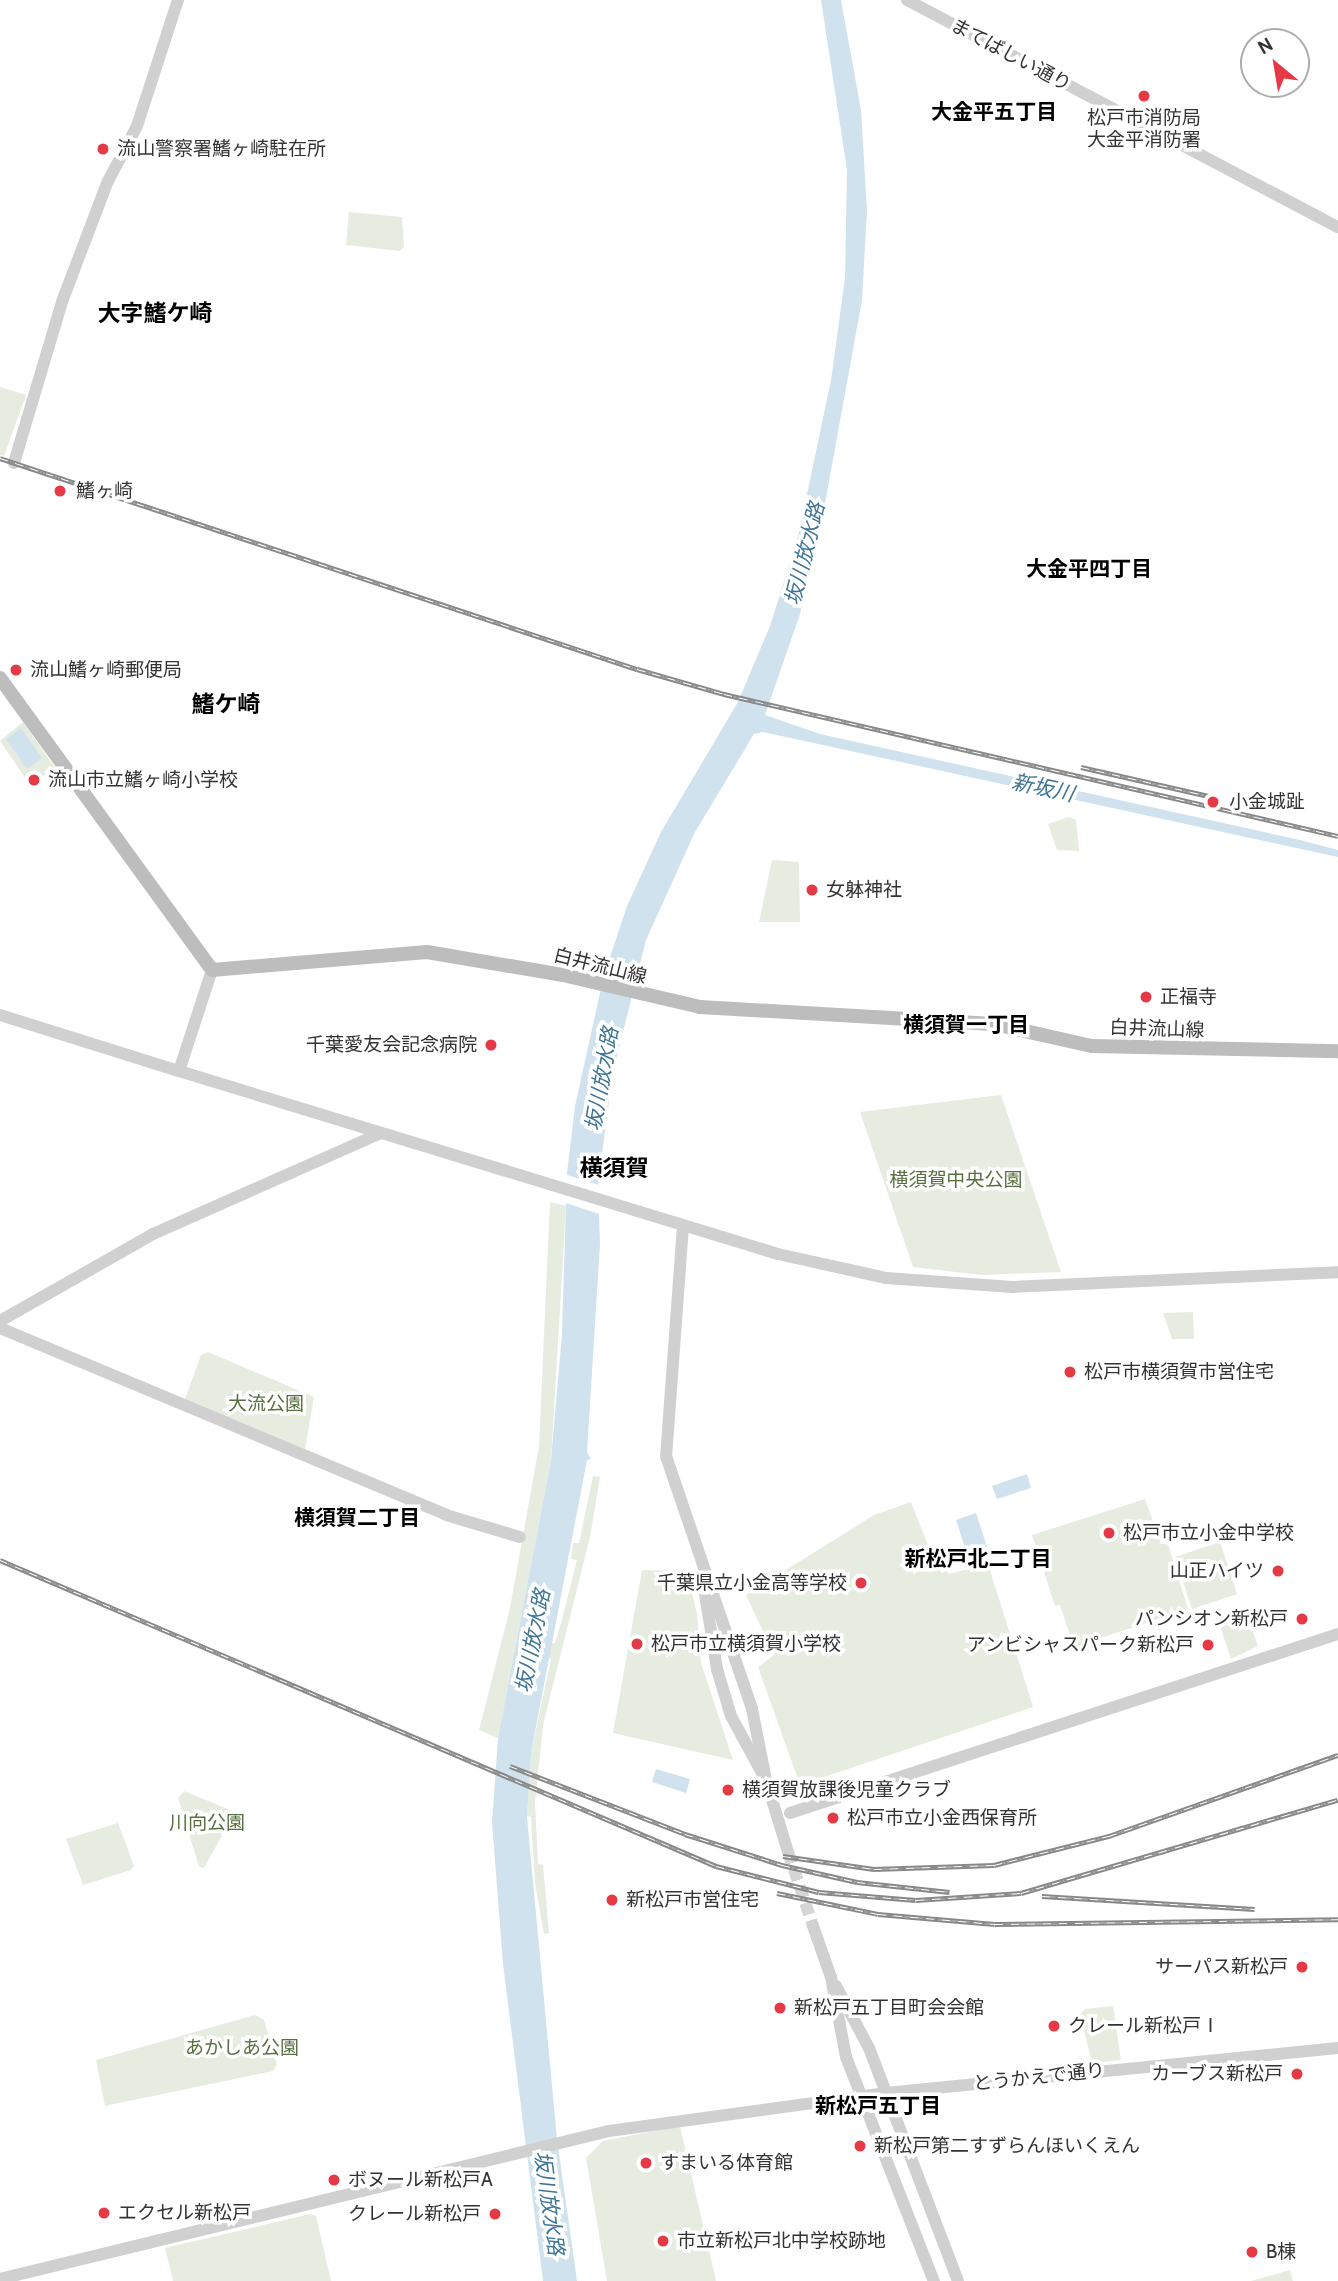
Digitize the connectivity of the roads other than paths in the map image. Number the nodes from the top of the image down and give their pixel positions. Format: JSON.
{"nodes":[{"id":1,"x":178,"y":0,"type":"edge"},
{"id":2,"x":908,"y":0,"type":"edge"},
{"id":3,"x":1338,"y":227,"type":"edge"},
{"id":4,"x":14,"y":463,"type":"dead end"},
{"id":5,"x":0,"y":678,"type":"edge"},
{"id":6,"x":212,"y":970,"type":"junction"},
{"id":7,"x":0,"y":1015,"type":"edge"},
{"id":8,"x":1338,"y":1051,"type":"edge"},
{"id":9,"x":180,"y":1071,"type":"junction"},
{"id":10,"x":382,"y":1133,"type":"junction"},
{"id":11,"x":683,"y":1226,"type":"junction"},
{"id":12,"x":1338,"y":1272,"type":"edge"},
{"id":13,"x":0,"y":1321,"type":"edge"},
{"id":14,"x":0,"y":1328,"type":"edge"},
{"id":15,"x":520,"y":1537,"type":"dead end"},
{"id":16,"x":698,"y":1556,"type":"junction"},
{"id":17,"x":1338,"y":1634,"type":"edge"},
{"id":18,"x":766,"y":1780,"type":"junction"},
{"id":19,"x":790,"y":1813,"type":"dead end"},
{"id":20,"x":788,"y":1852,"type":"tunnel mouth"},
{"id":21,"x":813,"y":1926,"type":"tunnel mouth"},
{"id":22,"x":831,"y":1977,"type":"junction"},
{"id":23,"x":1338,"y":2048,"type":"edge"},
{"id":24,"x":886,"y":2093,"type":"junction"},
{"id":25,"x":860,"y":2096,"type":"junction"},
{"id":26,"x":0,"y":2279,"type":"edge"},
{"id":27,"x":934,"y":2281,"type":"edge"},
{"id":28,"x":958,"y":2281,"type":"edge"}],
"edges":[{"from":1,"to":4,"type":"street"},
{"from":2,"to":3,"type":"street","name":"まてばしい通り"},
{"from":5,"to":6,"type":"main road"},
{"from":6,"to":8,"type":"main road","name":"白井流山線"},
{"from":6,"to":9,"type":"street"},
{"from":7,"to":9,"type":"street"},
{"from":9,"to":10,"type":"street"},
{"from":10,"to":11,"type":"street"},
{"from":10,"to":13,"type":"street"},
{"from":11,"to":12,"type":"street"},
{"from":11,"to":16,"type":"street"},
{"from":14,"to":15,"type":"street"},
{"from":16,"to":18,"type":"street"},
{"from":16,"to":18,"type":"street"},
{"from":17,"to":19,"type":"street"},
{"from":18,"to":20,"type":"street"},
{"from":21,"to":22,"type":"street"},
{"from":22,"to":24,"type":"street"},
{"from":22,"to":25,"type":"street"},
{"from":23,"to":24,"type":"street","name":"とうかえで通り"},
{"from":24,"to":25,"type":"street","name":"とうかえで通り"},
{"from":24,"to":28,"type":"street"},
{"from":25,"to":26,"type":"street","name":"とうかえで通り"},
{"from":25,"to":27,"type":"street"}]}
